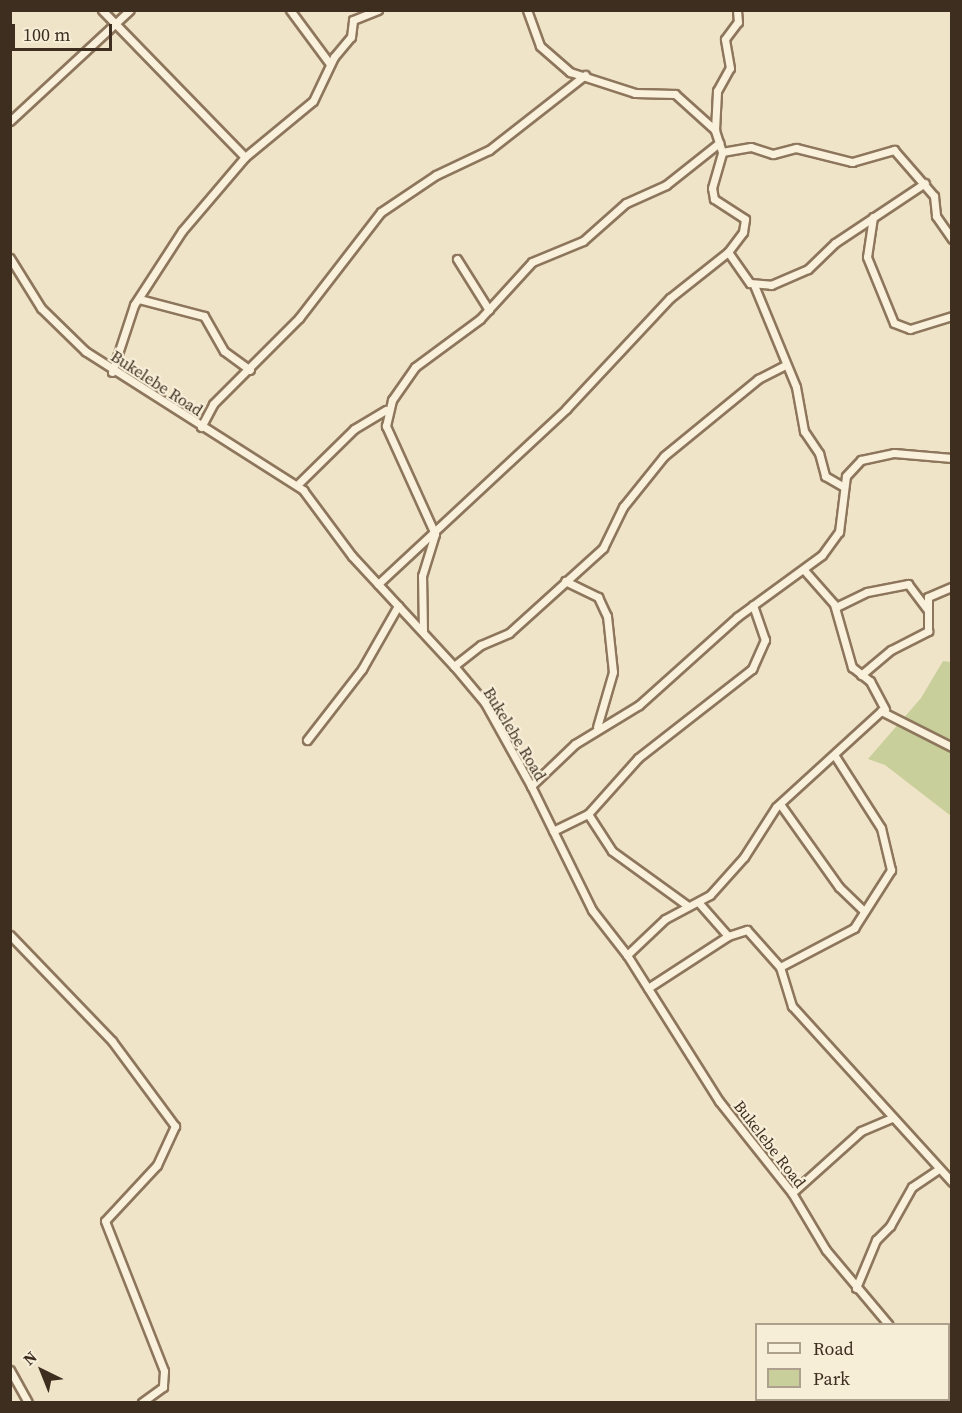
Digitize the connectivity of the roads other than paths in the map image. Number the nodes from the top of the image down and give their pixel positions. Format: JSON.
{"nodes":[{"id":1,"x":102,"y":10,"type":"edge"},
{"id":2,"x":130,"y":10,"type":"edge"},
{"id":3,"x":290,"y":10,"type":"edge"},
{"id":4,"x":378,"y":10,"type":"edge"},
{"id":5,"x":527,"y":10,"type":"edge"},
{"id":6,"x":736,"y":10,"type":"edge"},
{"id":7,"x":117,"y":27,"type":"junction"},
{"id":8,"x":330,"y":64,"type":"junction"},
{"id":9,"x":585,"y":75,"type":"junction"},
{"id":10,"x":10,"y":121,"type":"edge"},
{"id":11,"x":715,"y":130,"type":"junction"},
{"id":12,"x":719,"y":143,"type":"junction"},
{"id":13,"x":722,"y":152,"type":"junction"},
{"id":14,"x":245,"y":158,"type":"junction"},
{"id":15,"x":926,"y":183,"type":"junction"},
{"id":16,"x":873,"y":217,"type":"junction"},
{"id":17,"x":951,"y":239,"type":"edge"},
{"id":18,"x":729,"y":252,"type":"junction"},
{"id":19,"x":10,"y":258,"type":"edge"},
{"id":20,"x":457,"y":260,"type":"dead end"},
{"id":21,"x":754,"y":285,"type":"junction"},
{"id":22,"x":139,"y":299,"type":"junction"},
{"id":23,"x":489,"y":310,"type":"junction"},
{"id":24,"x":951,"y":316,"type":"edge"},
{"id":25,"x":786,"y":365,"type":"junction"},
{"id":26,"x":250,"y":370,"type":"junction"},
{"id":27,"x":112,"y":372,"type":"junction"},
{"id":28,"x":386,"y":410,"type":"junction"},
{"id":29,"x":201,"y":427,"type":"junction"},
{"id":30,"x":951,"y":458,"type":"edge"},
{"id":31,"x":297,"y":485,"type":"junction"},
{"id":32,"x":844,"y":487,"type":"junction"},
{"id":33,"x":435,"y":534,"type":"junction"},
{"id":34,"x":804,"y":570,"type":"junction"},
{"id":35,"x":565,"y":581,"type":"junction"},
{"id":36,"x":378,"y":584,"type":"junction"},
{"id":37,"x":951,"y":587,"type":"edge"},
{"id":38,"x":753,"y":605,"type":"junction"},
{"id":39,"x":398,"y":606,"type":"junction"},
{"id":40,"x":836,"y":607,"type":"junction"},
{"id":41,"x":927,"y":609,"type":"junction"},
{"id":42,"x":423,"y":632,"type":"junction"},
{"id":43,"x":454,"y":666,"type":"junction"},
{"id":44,"x":861,"y":675,"type":"junction"},
{"id":45,"x":885,"y":709,"type":"junction"},
{"id":46,"x":597,"y":727,"type":"junction"},
{"id":47,"x":307,"y":740,"type":"dead end"},
{"id":48,"x":951,"y":747,"type":"edge"},
{"id":49,"x":835,"y":756,"type":"junction"},
{"id":50,"x":531,"y":786,"type":"junction"},
{"id":51,"x":780,"y":804,"type":"junction"},
{"id":52,"x":588,"y":814,"type":"junction"},
{"id":53,"x":553,"y":831,"type":"junction"},
{"id":54,"x":699,"y":903,"type":"junction"},
{"id":55,"x":688,"y":906,"type":"junction"},
{"id":56,"x":864,"y":911,"type":"junction"},
{"id":57,"x":10,"y":935,"type":"edge"},
{"id":58,"x":728,"y":936,"type":"junction"},
{"id":59,"x":627,"y":955,"type":"junction"},
{"id":60,"x":780,"y":967,"type":"junction"},
{"id":61,"x":648,"y":988,"type":"junction"},
{"id":62,"x":892,"y":1118,"type":"junction"},
{"id":63,"x":939,"y":1169,"type":"junction"},
{"id":64,"x":951,"y":1182,"type":"edge"},
{"id":65,"x":792,"y":1193,"type":"junction"},
{"id":66,"x":856,"y":1288,"type":"junction"},
{"id":67,"x":887,"y":1323,"type":"edge"},
{"id":68,"x":10,"y":1370,"type":"edge"},
{"id":69,"x":28,"y":1402,"type":"edge"},
{"id":70,"x":142,"y":1402,"type":"edge"}],
"edges":[{"from":1,"to":7,"type":"street"},
{"from":2,"to":7,"type":"street"},
{"from":3,"to":8,"type":"street"},
{"from":4,"to":8,"type":"street"},
{"from":5,"to":9,"type":"street"},
{"from":6,"to":11,"type":"street"},
{"from":7,"to":10,"type":"street"},
{"from":7,"to":14,"type":"street"},
{"from":8,"to":14,"type":"street"},
{"from":9,"to":11,"type":"street"},
{"from":9,"to":26,"type":"street"},
{"from":11,"to":12,"type":"street"},
{"from":12,"to":13,"type":"street"},
{"from":12,"to":23,"type":"street"},
{"from":13,"to":15,"type":"street"},
{"from":13,"to":18,"type":"street"},
{"from":14,"to":22,"type":"street"},
{"from":15,"to":16,"type":"street"},
{"from":15,"to":17,"type":"street"},
{"from":16,"to":21,"type":"street"},
{"from":16,"to":24,"type":"street"},
{"from":18,"to":21,"type":"street"},
{"from":18,"to":33,"type":"street"},
{"from":19,"to":27,"type":"street","name":"Bukelebe Road"},
{"from":20,"to":23,"type":"street"},
{"from":21,"to":25,"type":"street"},
{"from":22,"to":26,"type":"street"},
{"from":22,"to":27,"type":"street"},
{"from":23,"to":28,"type":"street"},
{"from":25,"to":32,"type":"street"},
{"from":25,"to":35,"type":"street"},
{"from":26,"to":29,"type":"street"},
{"from":27,"to":29,"type":"street","name":"Bukelebe Road"},
{"from":28,"to":31,"type":"street"},
{"from":28,"to":33,"type":"street"},
{"from":29,"to":31,"type":"street","name":"Bukelebe Road"},
{"from":30,"to":32,"type":"street"},
{"from":31,"to":36,"type":"street","name":"Bukelebe Road"},
{"from":32,"to":34,"type":"street"},
{"from":33,"to":36,"type":"street"},
{"from":33,"to":42,"type":"street"},
{"from":34,"to":38,"type":"street"},
{"from":34,"to":40,"type":"street"},
{"from":35,"to":43,"type":"street"},
{"from":35,"to":46,"type":"street"},
{"from":36,"to":39,"type":"street","name":"Bukelebe Road"},
{"from":37,"to":41,"type":"street"},
{"from":38,"to":46,"type":"street"},
{"from":38,"to":52,"type":"street"},
{"from":39,"to":42,"type":"street","name":"Bukelebe Road"},
{"from":39,"to":47,"type":"street"},
{"from":40,"to":41,"type":"street"},
{"from":40,"to":44,"type":"street"},
{"from":41,"to":44,"type":"street"},
{"from":42,"to":43,"type":"street","name":"Bukelebe Road"},
{"from":43,"to":50,"type":"street","name":"Bukelebe Road"},
{"from":44,"to":45,"type":"street"},
{"from":45,"to":48,"type":"street"},
{"from":45,"to":49,"type":"street"},
{"from":46,"to":50,"type":"street"},
{"from":49,"to":51,"type":"street"},
{"from":49,"to":56,"type":"street"},
{"from":50,"to":53,"type":"street","name":"Bukelebe Road"},
{"from":51,"to":54,"type":"street"},
{"from":51,"to":56,"type":"street"},
{"from":52,"to":53,"type":"street"},
{"from":52,"to":55,"type":"street"},
{"from":53,"to":59,"type":"street","name":"Bukelebe Road"},
{"from":54,"to":55,"type":"street"},
{"from":54,"to":58,"type":"street"},
{"from":55,"to":59,"type":"street"},
{"from":56,"to":60,"type":"street"},
{"from":57,"to":70,"type":"street"},
{"from":58,"to":60,"type":"street"},
{"from":58,"to":61,"type":"street"},
{"from":59,"to":61,"type":"street","name":"Bukelebe Road"},
{"from":60,"to":62,"type":"street"},
{"from":61,"to":65,"type":"street","name":"Bukelebe Road"},
{"from":62,"to":63,"type":"street"},
{"from":62,"to":65,"type":"street"},
{"from":63,"to":64,"type":"street"},
{"from":63,"to":66,"type":"street"},
{"from":65,"to":66,"type":"street","name":"Bukelebe Road"},
{"from":66,"to":67,"type":"street","name":"Bukelebe Road"},
{"from":68,"to":69,"type":"street"}]}
